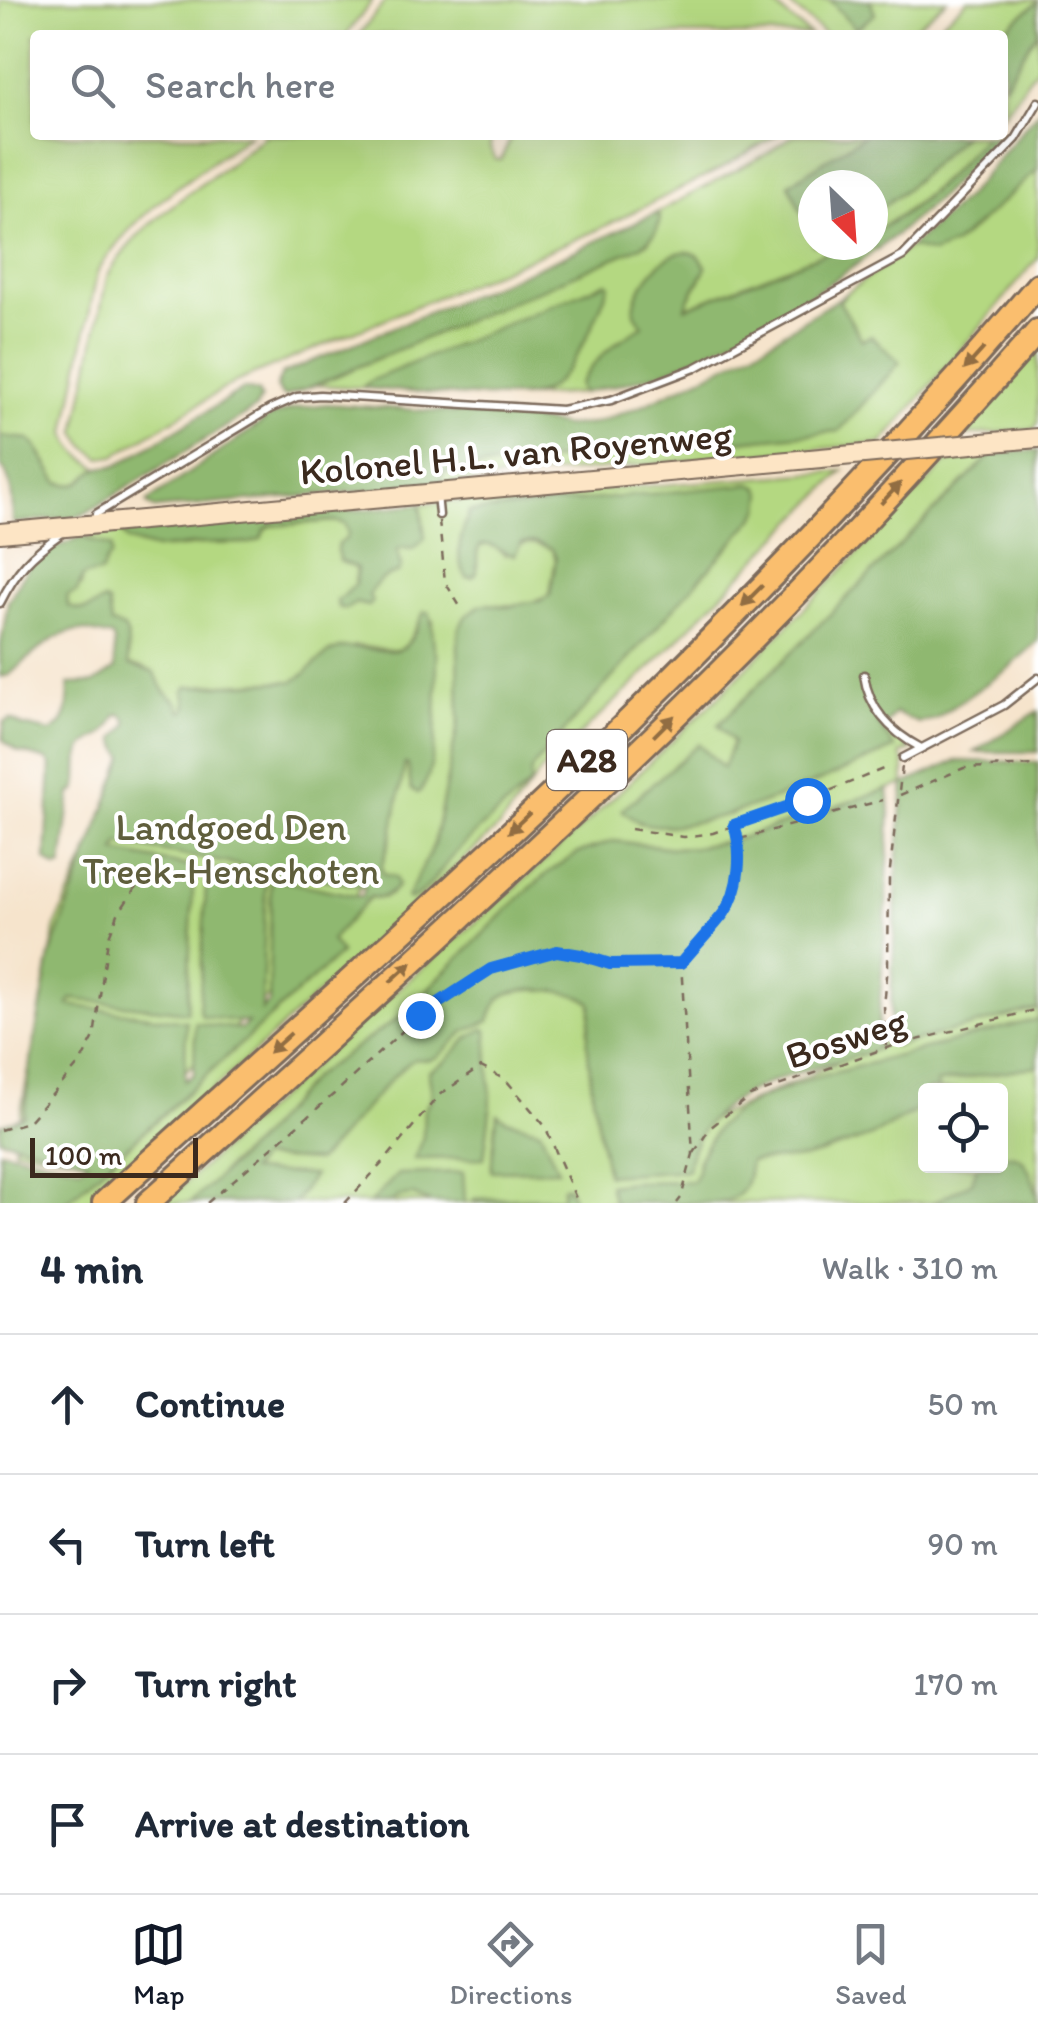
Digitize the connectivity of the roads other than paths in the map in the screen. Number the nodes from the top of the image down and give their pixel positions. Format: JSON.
{"nodes":[{"id":1,"x":1038,"y":102,"type":"edge"},
{"id":2,"x":1038,"y":285,"type":"edge"},
{"id":3,"x":1038,"y":330,"type":"edge"},
{"id":4,"x":1038,"y":438,"type":"edge"},
{"id":5,"x":437,"y":493,"type":"junction"},
{"id":6,"x":439,"y":515,"type":"road end"},
{"id":7,"x":96,"y":524,"type":"junction"},
{"id":8,"x":71,"y":527,"type":"junction"},
{"id":9,"x":0,"y":533,"type":"edge"},
{"id":10,"x":0,"y":602,"type":"edge"},
{"id":11,"x":864,"y":675,"type":"dead end"},
{"id":12,"x":1038,"y":678,"type":"edge"},
{"id":13,"x":922,"y":749,"type":"junction"},
{"id":14,"x":903,"y":758,"type":"road end"},
{"id":15,"x":104,"y":1203,"type":"edge"},
{"id":16,"x":148,"y":1203,"type":"edge"}],
"edges":[{"from":1,"to":7,"type":"lane"},
{"from":2,"to":15,"type":"highway","number":"A28","one_way":true},
{"from":16,"to":3,"type":"highway","number":"A28","one_way":true},
{"from":4,"to":5,"type":"street","name":"Kolonel H.L. van Royenweg","bridge":true},
{"from":5,"to":6,"type":"lane"},
{"from":5,"to":7,"type":"street","name":"Kolonel H.L. van Royenweg"},
{"from":7,"to":8,"type":"street","name":"Kolonel H.L. van Royenweg"},
{"from":8,"to":9,"type":"street","name":"Kolonel H.L. van Royenweg"},
{"from":8,"to":10,"type":"lane"},
{"from":11,"to":13,"type":"lane"},
{"from":12,"to":13,"type":"lane"},
{"from":13,"to":14,"type":"lane"}]}
